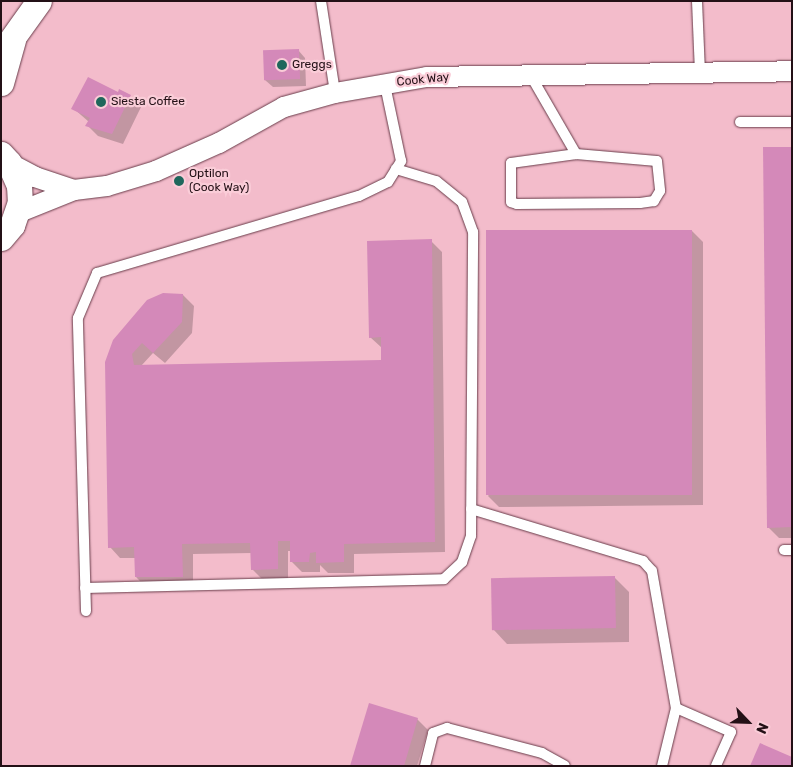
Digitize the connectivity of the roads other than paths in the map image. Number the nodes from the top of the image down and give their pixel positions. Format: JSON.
{"nodes":[{"id":1,"x":39,"y":1,"type":"edge"},
{"id":2,"x":320,"y":1,"type":"edge"},
{"id":3,"x":697,"y":1,"type":"edge"},
{"id":4,"x":16,"y":32,"type":"junction"},
{"id":5,"x":1,"y":54,"type":"edge"},
{"id":6,"x":792,"y":71,"type":"edge"},
{"id":7,"x":700,"y":73,"type":"junction"},
{"id":8,"x":531,"y":76,"type":"junction"},
{"id":9,"x":1,"y":84,"type":"edge"},
{"id":10,"x":384,"y":85,"type":"junction"},
{"id":11,"x":335,"y":93,"type":"junction"},
{"id":12,"x":740,"y":122,"type":"dead end"},
{"id":13,"x":792,"y":122,"type":"edge"},
{"id":14,"x":576,"y":154,"type":"junction"},
{"id":15,"x":5,"y":159,"type":"edge"},
{"id":16,"x":396,"y":169,"type":"junction"},
{"id":17,"x":74,"y":190,"type":"junction"},
{"id":18,"x":17,"y":213,"type":"junction"},
{"id":19,"x":2,"y":238,"type":"edge"},
{"id":20,"x":471,"y":509,"type":"junction"},
{"id":21,"x":85,"y":588,"type":"junction"},
{"id":22,"x":86,"y":612,"type":"dead end"},
{"id":23,"x":676,"y":708,"type":"junction"},
{"id":24,"x":425,"y":766,"type":"edge"},
{"id":25,"x":565,"y":766,"type":"edge"},
{"id":26,"x":662,"y":766,"type":"edge"},
{"id":27,"x":716,"y":766,"type":"edge"}],
"edges":[{"from":1,"to":4,"type":"street"},
{"from":2,"to":11,"type":"lane"},
{"from":3,"to":7,"type":"lane"},
{"from":4,"to":5,"type":"street"},
{"from":4,"to":9,"type":"street"},
{"from":6,"to":7,"type":"street","name":"Cook Way"},
{"from":7,"to":8,"type":"street","name":"Cook Way"},
{"from":8,"to":10,"type":"street","name":"Cook Way"},
{"from":8,"to":14,"type":"lane"},
{"from":10,"to":11,"type":"street","name":"Cook Way"},
{"from":10,"to":16,"type":"lane"},
{"from":11,"to":17,"type":"street","name":"Cook Way"},
{"from":12,"to":13,"type":"lane"},
{"from":14,"to":14,"type":"lane"},
{"from":15,"to":17,"type":"street"},
{"from":15,"to":18,"type":"street"},
{"from":16,"to":20,"type":"lane"},
{"from":16,"to":21,"type":"lane"},
{"from":17,"to":18,"type":"street"},
{"from":18,"to":19,"type":"street"},
{"from":20,"to":21,"type":"lane"},
{"from":20,"to":23,"type":"lane"},
{"from":21,"to":22,"type":"lane"},
{"from":23,"to":26,"type":"lane"},
{"from":23,"to":27,"type":"lane"},
{"from":24,"to":25,"type":"lane"}]}
